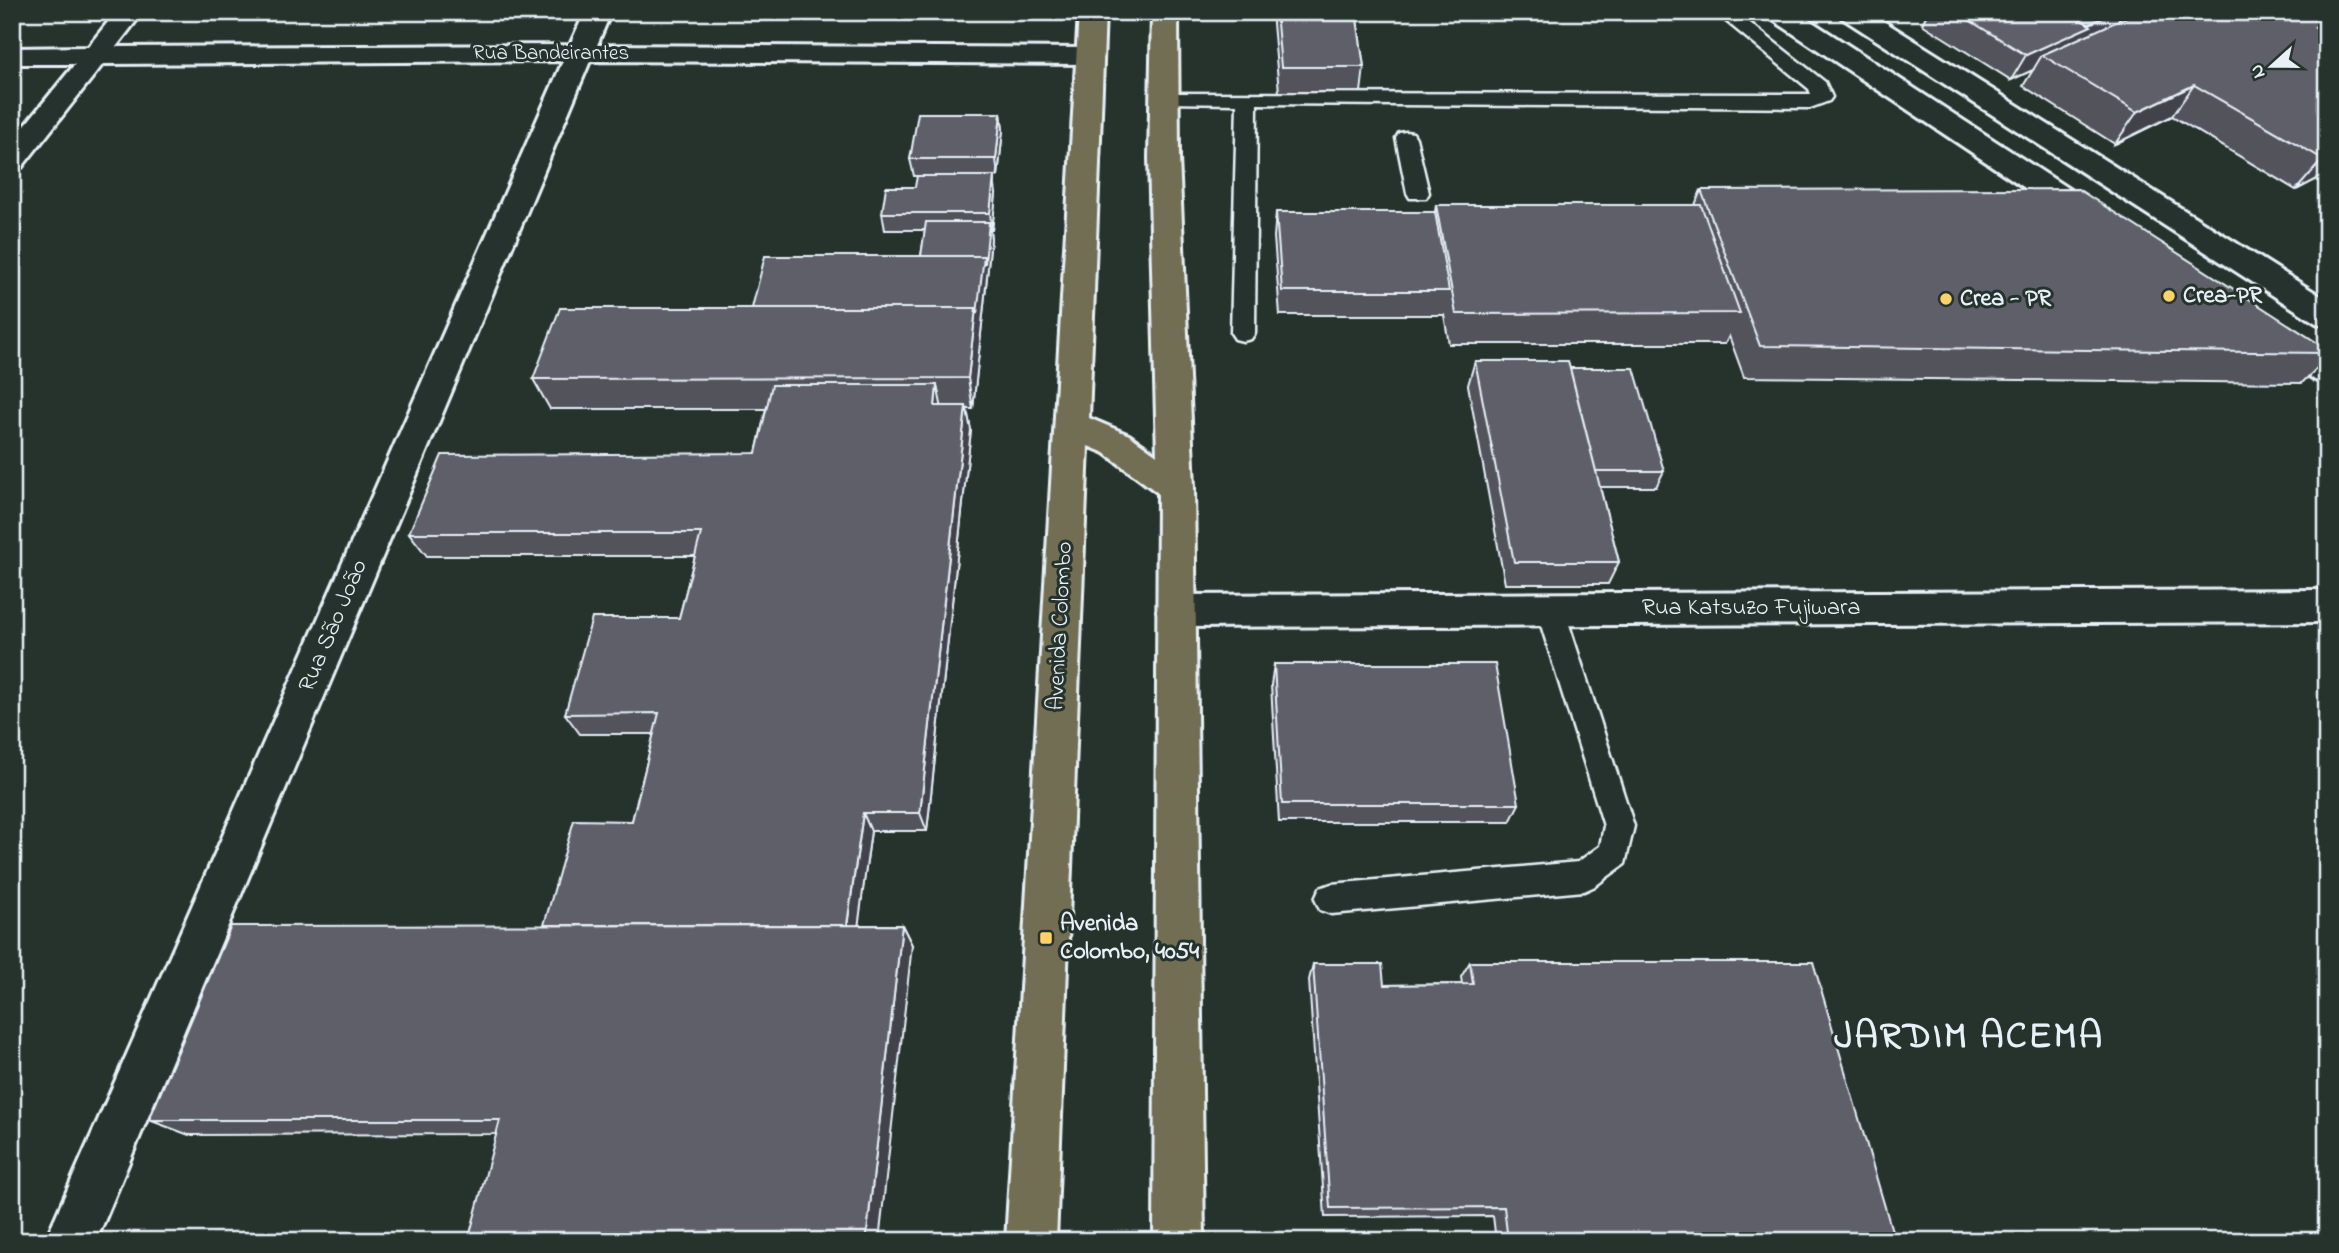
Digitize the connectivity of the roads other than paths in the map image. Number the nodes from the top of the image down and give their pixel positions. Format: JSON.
{"nodes":[{"id":1,"x":130,"y":12,"type":"edge"},
{"id":2,"x":598,"y":12,"type":"edge"},
{"id":3,"x":1092,"y":12,"type":"edge"},
{"id":4,"x":1165,"y":12,"type":"edge"},
{"id":5,"x":1724,"y":12,"type":"edge"},
{"id":6,"x":1779,"y":12,"type":"edge"},
{"id":7,"x":1851,"y":12,"type":"edge"},
{"id":8,"x":581,"y":53,"type":"junction"},
{"id":9,"x":1090,"y":55,"type":"junction"},
{"id":10,"x":12,"y":56,"type":"edge"},
{"id":11,"x":94,"y":58,"type":"junction"},
{"id":12,"x":1164,"y":97,"type":"junction"},
{"id":13,"x":1247,"y":98,"type":"junction"},
{"id":14,"x":1406,"y":138,"type":"dead end"},
{"id":15,"x":12,"y":161,"type":"edge"},
{"id":16,"x":1418,"y":193,"type":"dead end"},
{"id":17,"x":2117,"y":234,"type":"edge"},
{"id":18,"x":2327,"y":315,"type":"edge"},
{"id":19,"x":2257,"y":326,"type":"edge"},
{"id":20,"x":1243,"y":333,"type":"dead end"},
{"id":21,"x":2327,"y":372,"type":"edge"},
{"id":22,"x":1070,"y":425,"type":"junction"},
{"id":23,"x":1175,"y":487,"type":"junction"},
{"id":24,"x":2327,"y":606,"type":"edge"},
{"id":25,"x":1550,"y":609,"type":"junction"},
{"id":26,"x":1176,"y":611,"type":"junction"},
{"id":27,"x":1331,"y":899,"type":"dead end"},
{"id":28,"x":70,"y":1241,"type":"edge"},
{"id":29,"x":1031,"y":1241,"type":"edge"},
{"id":30,"x":1179,"y":1241,"type":"edge"}],
"edges":[{"from":1,"to":11,"type":"street"},
{"from":2,"to":8,"type":"street","name":"Rua São João"},
{"from":3,"to":9,"type":"main road","name":"Avenida Colombo"},
{"from":4,"to":12,"type":"main road"},
{"from":5,"to":13,"type":"lane"},
{"from":6,"to":17,"type":"street"},
{"from":7,"to":18,"type":"street"},
{"from":8,"to":9,"type":"street","name":"Rua Bandeirantes"},
{"from":8,"to":11,"type":"street","name":"Rua Bandeirantes"},
{"from":8,"to":28,"type":"street","name":"Rua São João"},
{"from":9,"to":22,"type":"main road","name":"Avenida Colombo"},
{"from":10,"to":11,"type":"street","name":"Rua Bandeirantes"},
{"from":11,"to":15,"type":"street"},
{"from":12,"to":13,"type":"lane"},
{"from":12,"to":23,"type":"main road"},
{"from":13,"to":20,"type":"lane"},
{"from":14,"to":16,"type":"lane"},
{"from":19,"to":21,"type":"street"},
{"from":22,"to":23,"type":"main road"},
{"from":22,"to":29,"type":"main road","name":"Avenida Colombo"},
{"from":23,"to":26,"type":"main road"},
{"from":24,"to":25,"type":"street","name":"Rua Katsuzo Fujiwara"},
{"from":25,"to":26,"type":"street","name":"Rua Katsuzo Fujiwara"},
{"from":25,"to":27,"type":"lane"},
{"from":26,"to":30,"type":"main road"}]}
